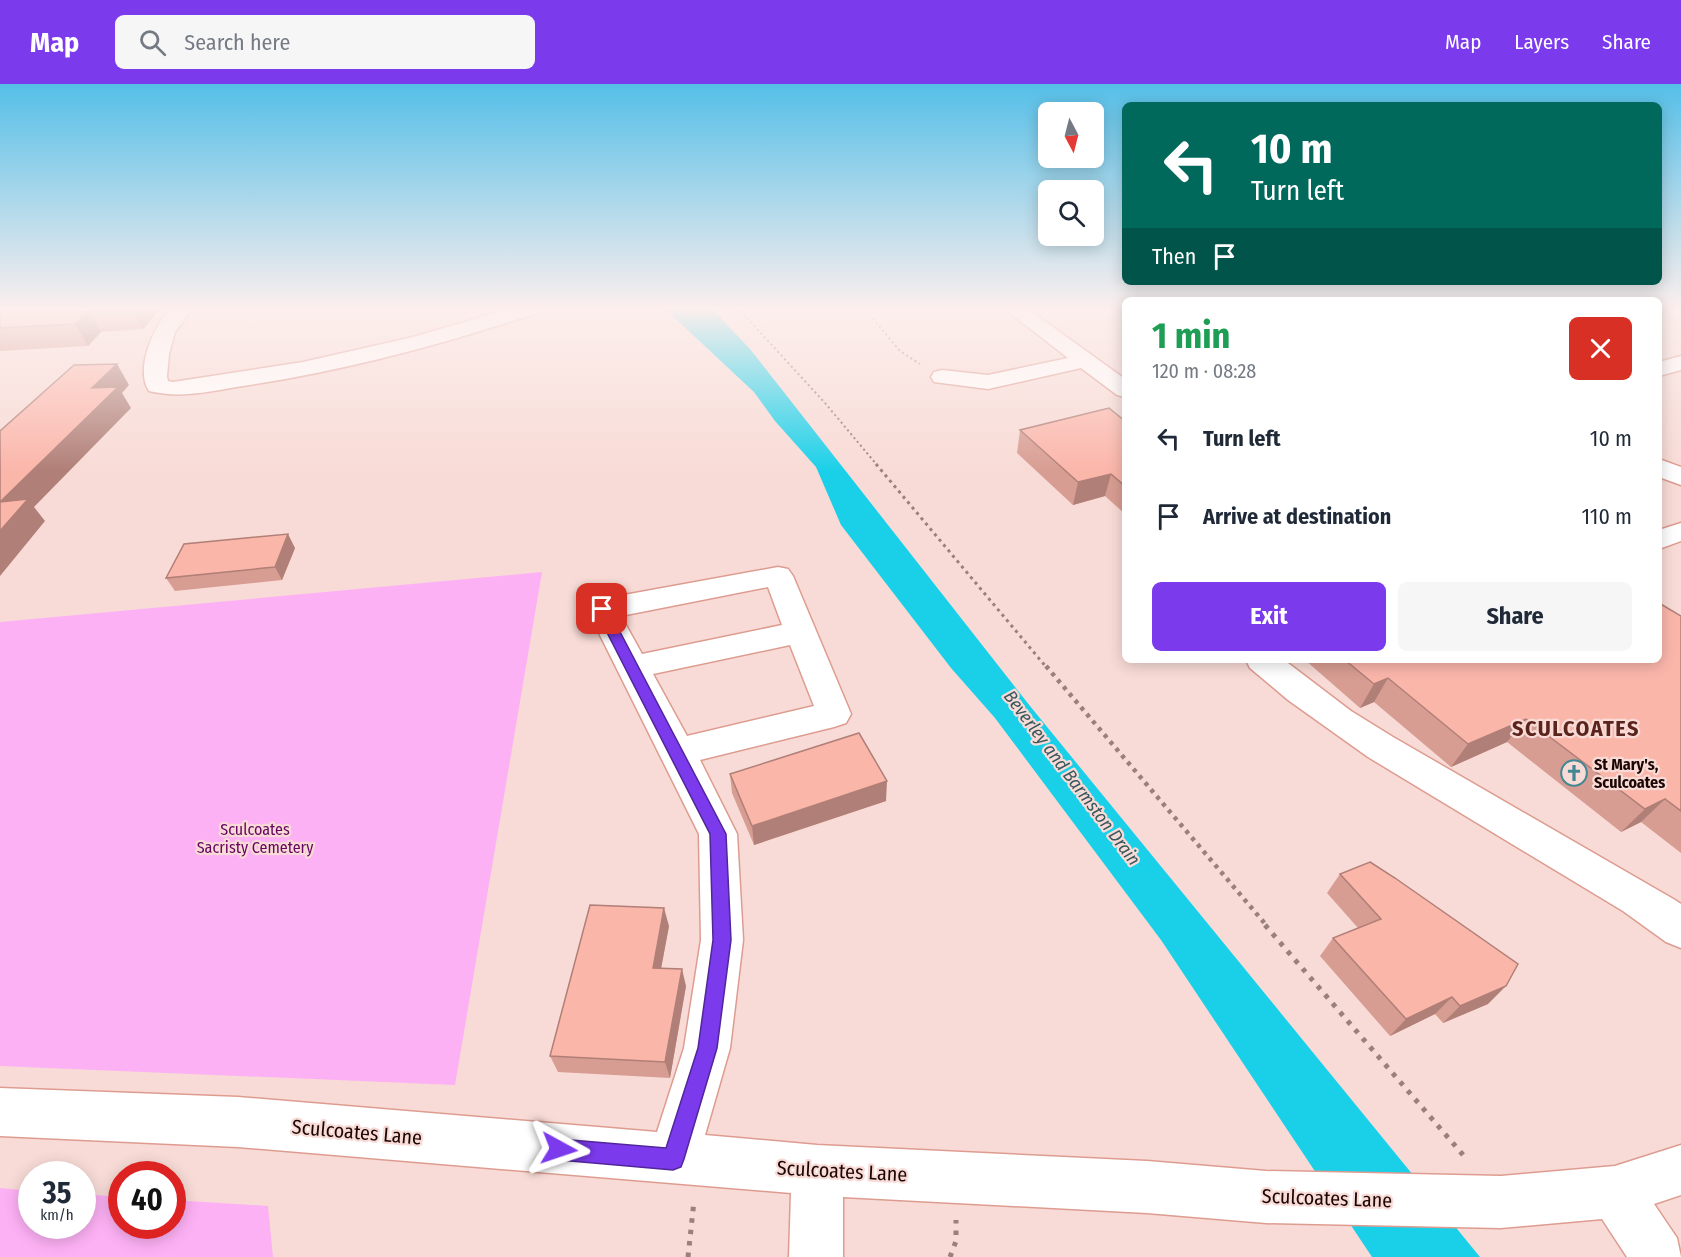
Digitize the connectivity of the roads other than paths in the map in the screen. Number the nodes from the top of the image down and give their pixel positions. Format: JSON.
{"nodes":[{"id":1,"x":158,"y":362,"type":"edge"},
{"id":2,"x":331,"y":362,"type":"edge"},
{"id":3,"x":1082,"y":362,"type":"edge"},
{"id":4,"x":1086,"y":362,"type":"edge"},
{"id":5,"x":1681,"y":363,"type":"edge"},
{"id":6,"x":1662,"y":368,"type":"edge"},
{"id":7,"x":942,"y":377,"type":"road end"},
{"id":8,"x":1121,"y":383,"type":"edge"},
{"id":9,"x":1662,"y":468,"type":"edge"},
{"id":10,"x":1681,"y":477,"type":"edge"},
{"id":11,"x":1681,"y":531,"type":"edge"},
{"id":12,"x":1662,"y":539,"type":"edge"},
{"id":13,"x":800,"y":632,"type":"junction"},
{"id":14,"x":1265,"y":663,"type":"edge"},
{"id":15,"x":633,"y":667,"type":"junction"},
{"id":16,"x":678,"y":752,"type":"junction"},
{"id":17,"x":1681,"y":929,"type":"edge"},
{"id":18,"x":0,"y":1112,"type":"edge"},
{"id":19,"x":686,"y":1160,"type":"junction"},
{"id":20,"x":817,"y":1170,"type":"junction"},
{"id":21,"x":1681,"y":1170,"type":"edge"},
{"id":22,"x":1615,"y":1192,"type":"junction"},
{"id":23,"x":816,"y":1257,"type":"edge"},
{"id":24,"x":1658,"y":1257,"type":"edge"}],
"edges":[{"from":1,"to":2,"type":"street"},
{"from":3,"to":7,"type":"street"},
{"from":4,"to":8,"type":"street"},
{"from":5,"to":6,"type":"street"},
{"from":9,"to":10,"type":"street"},
{"from":11,"to":12,"type":"street"},
{"from":13,"to":15,"type":"street"},
{"from":13,"to":15,"type":"street"},
{"from":13,"to":16,"type":"street"},
{"from":14,"to":17,"type":"street"},
{"from":15,"to":16,"type":"street"},
{"from":16,"to":19,"type":"street"},
{"from":18,"to":19,"type":"street","name":"Sculcoates Lane"},
{"from":19,"to":20,"type":"street","name":"Sculcoates Lane"},
{"from":20,"to":22,"type":"street","name":"Sculcoates Lane"},
{"from":20,"to":23,"type":"street"},
{"from":21,"to":22,"type":"street","name":"Sculcoates Lane"},
{"from":22,"to":24,"type":"street"}]}
